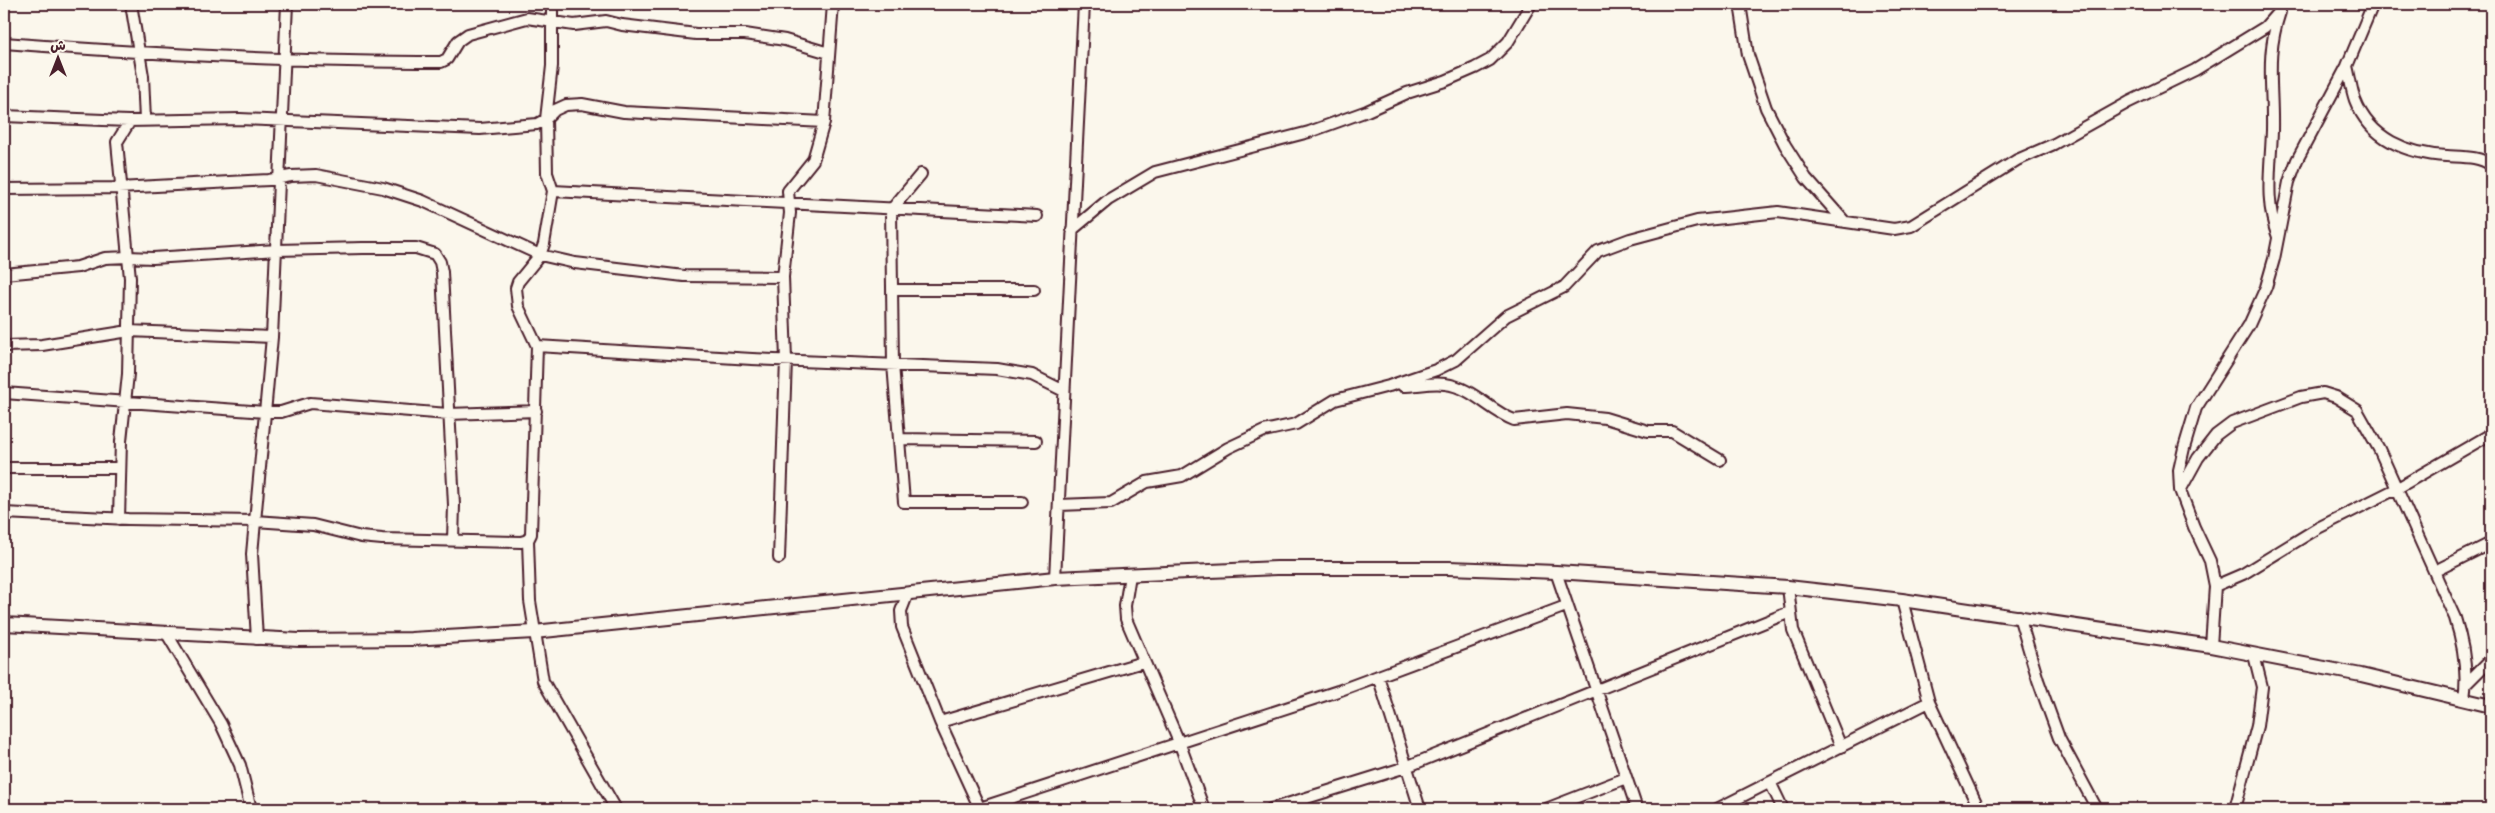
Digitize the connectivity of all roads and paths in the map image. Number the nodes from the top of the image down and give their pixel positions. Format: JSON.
{"nodes":[{"id":1,"x":131,"y":4,"type":"edge"},
{"id":2,"x":287,"y":4,"type":"edge"},
{"id":3,"x":552,"y":4,"type":"edge"},
{"id":4,"x":833,"y":4,"type":"edge"},
{"id":5,"x":1084,"y":4,"type":"edge"},
{"id":6,"x":1531,"y":4,"type":"edge"},
{"id":7,"x":1740,"y":4,"type":"edge"},
{"id":8,"x":2373,"y":4,"type":"edge"},
{"id":9,"x":2281,"y":7,"type":"edge"},
{"id":10,"x":552,"y":23,"type":"junction"},
{"id":11,"x":4,"y":43,"type":"edge"},
{"id":12,"x":138,"y":53,"type":"junction"},
{"id":13,"x":829,"y":53,"type":"junction"},
{"id":14,"x":284,"y":60,"type":"junction"},
{"id":15,"x":2347,"y":66,"type":"junction"},
{"id":16,"x":4,"y":116,"type":"edge"},
{"id":17,"x":546,"y":119,"type":"junction"},
{"id":18,"x":145,"y":120,"type":"junction"},
{"id":19,"x":282,"y":120,"type":"junction"},
{"id":20,"x":130,"y":121,"type":"junction"},
{"id":21,"x":824,"y":122,"type":"junction"},
{"id":22,"x":2491,"y":165,"type":"edge"},
{"id":23,"x":921,"y":174,"type":"dead end"},
{"id":24,"x":279,"y":177,"type":"junction"},
{"id":25,"x":121,"y":188,"type":"junction"},
{"id":26,"x":4,"y":189,"type":"edge"},
{"id":27,"x":553,"y":191,"type":"junction"},
{"id":28,"x":790,"y":203,"type":"junction"},
{"id":29,"x":892,"y":209,"type":"junction"},
{"id":30,"x":1037,"y":216,"type":"dead end"},
{"id":31,"x":1846,"y":222,"type":"junction"},
{"id":32,"x":1072,"y":230,"type":"junction"},
{"id":33,"x":2278,"y":236,"type":"junction"},
{"id":34,"x":276,"y":250,"type":"junction"},
{"id":35,"x":540,"y":255,"type":"junction"},
{"id":36,"x":128,"y":257,"type":"junction"},
{"id":37,"x":4,"y":274,"type":"edge"},
{"id":38,"x":783,"y":278,"type":"junction"},
{"id":39,"x":892,"y":290,"type":"junction"},
{"id":40,"x":1034,"y":290,"type":"dead end"},
{"id":41,"x":129,"y":331,"type":"junction"},
{"id":42,"x":272,"y":337,"type":"junction"},
{"id":43,"x":4,"y":346,"type":"edge"},
{"id":44,"x":537,"y":346,"type":"junction"},
{"id":45,"x":786,"y":360,"type":"junction"},
{"id":46,"x":893,"y":364,"type":"junction"},
{"id":47,"x":1389,"y":386,"type":"junction"},
{"id":48,"x":1064,"y":391,"type":"junction"},
{"id":49,"x":4,"y":393,"type":"edge"},
{"id":50,"x":126,"y":401,"type":"junction"},
{"id":51,"x":536,"y":411,"type":"junction"},
{"id":52,"x":265,"y":412,"type":"junction"},
{"id":53,"x":448,"y":414,"type":"junction"},
{"id":54,"x":2491,"y":434,"type":"edge"},
{"id":55,"x":899,"y":439,"type":"junction"},
{"id":56,"x":1036,"y":441,"type":"dead end"},
{"id":57,"x":1720,"y":460,"type":"dead end"},
{"id":58,"x":4,"y":468,"type":"edge"},
{"id":59,"x":120,"y":468,"type":"junction"},
{"id":60,"x":2396,"y":489,"type":"junction"},
{"id":61,"x":2180,"y":490,"type":"junction"},
{"id":62,"x":1022,"y":502,"type":"dead end"},
{"id":63,"x":1059,"y":506,"type":"junction"},
{"id":64,"x":4,"y":513,"type":"edge"},
{"id":65,"x":119,"y":519,"type":"junction"},
{"id":66,"x":254,"y":522,"type":"junction"},
{"id":67,"x":452,"y":540,"type":"junction"},
{"id":68,"x":528,"y":540,"type":"junction"},
{"id":69,"x":2491,"y":543,"type":"edge"},
{"id":70,"x":779,"y":558,"type":"dead end"},
{"id":71,"x":2435,"y":571,"type":"junction"},
{"id":72,"x":1556,"y":572,"type":"junction"},
{"id":73,"x":1130,"y":574,"type":"junction"},
{"id":74,"x":1055,"y":578,"type":"junction"},
{"id":75,"x":2215,"y":586,"type":"junction"},
{"id":76,"x":1788,"y":587,"type":"junction"},
{"id":77,"x":908,"y":593,"type":"junction"},
{"id":78,"x":1902,"y":600,"type":"junction"},
{"id":79,"x":1566,"y":606,"type":"junction"},
{"id":80,"x":1790,"y":612,"type":"junction"},
{"id":81,"x":2019,"y":616,"type":"junction"},
{"id":82,"x":4,"y":624,"type":"edge"},
{"id":83,"x":534,"y":632,"type":"junction"},
{"id":84,"x":167,"y":634,"type":"junction"},
{"id":85,"x":257,"y":638,"type":"junction"},
{"id":86,"x":2211,"y":646,"type":"junction"},
{"id":87,"x":2254,"y":655,"type":"junction"},
{"id":88,"x":2491,"y":659,"type":"edge"},
{"id":89,"x":1143,"y":662,"type":"junction"},
{"id":90,"x":1378,"y":676,"type":"junction"},
{"id":91,"x":2466,"y":683,"type":"junction"},
{"id":92,"x":1597,"y":689,"type":"junction"},
{"id":93,"x":2464,"y":700,"type":"junction"},
{"id":94,"x":1929,"y":702,"type":"junction"},
{"id":95,"x":2491,"y":706,"type":"edge"},
{"id":96,"x":940,"y":722,"type":"junction"},
{"id":97,"x":1179,"y":742,"type":"junction"},
{"id":98,"x":1841,"y":747,"type":"junction"},
{"id":99,"x":1406,"y":767,"type":"junction"},
{"id":100,"x":1626,"y":778,"type":"junction"},
{"id":101,"x":1770,"y":782,"type":"junction"},
{"id":102,"x":251,"y":809,"type":"edge"},
{"id":103,"x":616,"y":809,"type":"edge"},
{"id":104,"x":980,"y":809,"type":"edge"},
{"id":105,"x":1204,"y":809,"type":"edge"},
{"id":106,"x":1272,"y":809,"type":"edge"},
{"id":107,"x":1420,"y":809,"type":"edge"},
{"id":108,"x":1546,"y":809,"type":"edge"},
{"id":109,"x":1637,"y":809,"type":"edge"},
{"id":110,"x":1717,"y":809,"type":"edge"},
{"id":111,"x":1783,"y":809,"type":"edge"},
{"id":112,"x":1979,"y":809,"type":"edge"},
{"id":113,"x":2097,"y":809,"type":"edge"},
{"id":114,"x":2236,"y":809,"type":"edge"}],
"edges":[{"from":1,"to":12,"type":"street"},
{"from":2,"to":14,"type":"street"},
{"from":3,"to":10,"type":"street"},
{"from":4,"to":13,"type":"street"},
{"from":5,"to":32,"type":"street"},
{"from":6,"to":32,"type":"street"},
{"from":7,"to":31,"type":"street"},
{"from":8,"to":15,"type":"street"},
{"from":9,"to":31,"type":"street"},
{"from":9,"to":33,"type":"street"},
{"from":10,"to":13,"type":"street"},
{"from":10,"to":14,"type":"street"},
{"from":10,"to":17,"type":"street"},
{"from":11,"to":12,"type":"street"},
{"from":12,"to":14,"type":"street"},
{"from":12,"to":18,"type":"street"},
{"from":13,"to":21,"type":"street"},
{"from":14,"to":19,"type":"street"},
{"from":15,"to":22,"type":"street"},
{"from":15,"to":33,"type":"street"},
{"from":16,"to":20,"type":"street"},
{"from":17,"to":19,"type":"street"},
{"from":17,"to":21,"type":"street"},
{"from":17,"to":27,"type":"street"},
{"from":18,"to":19,"type":"street"},
{"from":18,"to":20,"type":"street"},
{"from":19,"to":24,"type":"street"},
{"from":20,"to":25,"type":"street"},
{"from":21,"to":28,"type":"street"},
{"from":23,"to":29,"type":"street"},
{"from":24,"to":25,"type":"street"},
{"from":24,"to":34,"type":"street"},
{"from":24,"to":35,"type":"street"},
{"from":25,"to":26,"type":"street"},
{"from":25,"to":36,"type":"street"},
{"from":27,"to":28,"type":"street"},
{"from":27,"to":35,"type":"street"},
{"from":28,"to":29,"type":"street"},
{"from":28,"to":38,"type":"street"},
{"from":29,"to":30,"type":"street"},
{"from":29,"to":39,"type":"street"},
{"from":31,"to":47,"type":"street"},
{"from":32,"to":48,"type":"street"},
{"from":33,"to":61,"type":"street"},
{"from":34,"to":36,"type":"street"},
{"from":34,"to":42,"type":"street"},
{"from":34,"to":53,"type":"street"},
{"from":35,"to":38,"type":"street"},
{"from":35,"to":44,"type":"street"},
{"from":36,"to":37,"type":"street"},
{"from":36,"to":41,"type":"street"},
{"from":38,"to":45,"type":"street"},
{"from":39,"to":40,"type":"street"},
{"from":39,"to":46,"type":"street"},
{"from":41,"to":42,"type":"street"},
{"from":41,"to":43,"type":"street"},
{"from":41,"to":50,"type":"street"},
{"from":42,"to":52,"type":"street"},
{"from":44,"to":45,"type":"street"},
{"from":44,"to":51,"type":"street"},
{"from":45,"to":46,"type":"street"},
{"from":45,"to":70,"type":"street"},
{"from":46,"to":48,"type":"street"},
{"from":46,"to":55,"type":"street"},
{"from":47,"to":57,"type":"street"},
{"from":47,"to":63,"type":"street"},
{"from":48,"to":63,"type":"street"},
{"from":49,"to":50,"type":"street"},
{"from":50,"to":52,"type":"street"},
{"from":50,"to":59,"type":"street"},
{"from":51,"to":53,"type":"street"},
{"from":51,"to":68,"type":"street"},
{"from":52,"to":53,"type":"street"},
{"from":52,"to":66,"type":"street"},
{"from":53,"to":67,"type":"street"},
{"from":54,"to":60,"type":"street"},
{"from":55,"to":56,"type":"street"},
{"from":55,"to":62,"type":"street"},
{"from":58,"to":59,"type":"street"},
{"from":59,"to":65,"type":"street"},
{"from":60,"to":61,"type":"street"},
{"from":60,"to":71,"type":"street"},
{"from":60,"to":75,"type":"street"},
{"from":61,"to":75,"type":"street"},
{"from":63,"to":74,"type":"street"},
{"from":64,"to":65,"type":"street"},
{"from":65,"to":66,"type":"street"},
{"from":66,"to":67,"type":"street"},
{"from":66,"to":85,"type":"street"},
{"from":67,"to":68,"type":"street"},
{"from":68,"to":83,"type":"street"},
{"from":69,"to":71,"type":"street"},
{"from":71,"to":91,"type":"street"},
{"from":72,"to":73,"type":"street"},
{"from":72,"to":76,"type":"street"},
{"from":72,"to":79,"type":"street"},
{"from":73,"to":74,"type":"street"},
{"from":73,"to":89,"type":"street"},
{"from":74,"to":77,"type":"street"},
{"from":75,"to":86,"type":"street"},
{"from":76,"to":78,"type":"street"},
{"from":76,"to":80,"type":"street"},
{"from":77,"to":83,"type":"street"},
{"from":77,"to":96,"type":"street"},
{"from":78,"to":81,"type":"street"},
{"from":78,"to":94,"type":"street"},
{"from":79,"to":90,"type":"street"},
{"from":79,"to":92,"type":"street"},
{"from":80,"to":92,"type":"street"},
{"from":80,"to":98,"type":"street"},
{"from":81,"to":86,"type":"street"},
{"from":81,"to":113,"type":"street"},
{"from":82,"to":84,"type":"street"},
{"from":83,"to":85,"type":"street"},
{"from":83,"to":103,"type":"street"},
{"from":84,"to":85,"type":"street"},
{"from":84,"to":102,"type":"street"},
{"from":86,"to":87,"type":"street"},
{"from":87,"to":93,"type":"street"},
{"from":87,"to":114,"type":"street"},
{"from":88,"to":91,"type":"street"},
{"from":89,"to":96,"type":"street"},
{"from":89,"to":97,"type":"street"},
{"from":90,"to":97,"type":"street"},
{"from":90,"to":99,"type":"street"},
{"from":91,"to":93,"type":"street"},
{"from":92,"to":99,"type":"street"},
{"from":92,"to":100,"type":"street"},
{"from":93,"to":95,"type":"street"},
{"from":94,"to":98,"type":"street"},
{"from":94,"to":112,"type":"street"},
{"from":96,"to":104,"type":"street"},
{"from":97,"to":104,"type":"street"},
{"from":97,"to":105,"type":"street"},
{"from":98,"to":101,"type":"street"},
{"from":99,"to":106,"type":"street"},
{"from":99,"to":107,"type":"street"},
{"from":100,"to":108,"type":"street"},
{"from":100,"to":109,"type":"street"},
{"from":101,"to":110,"type":"street"},
{"from":101,"to":111,"type":"street"}]}
